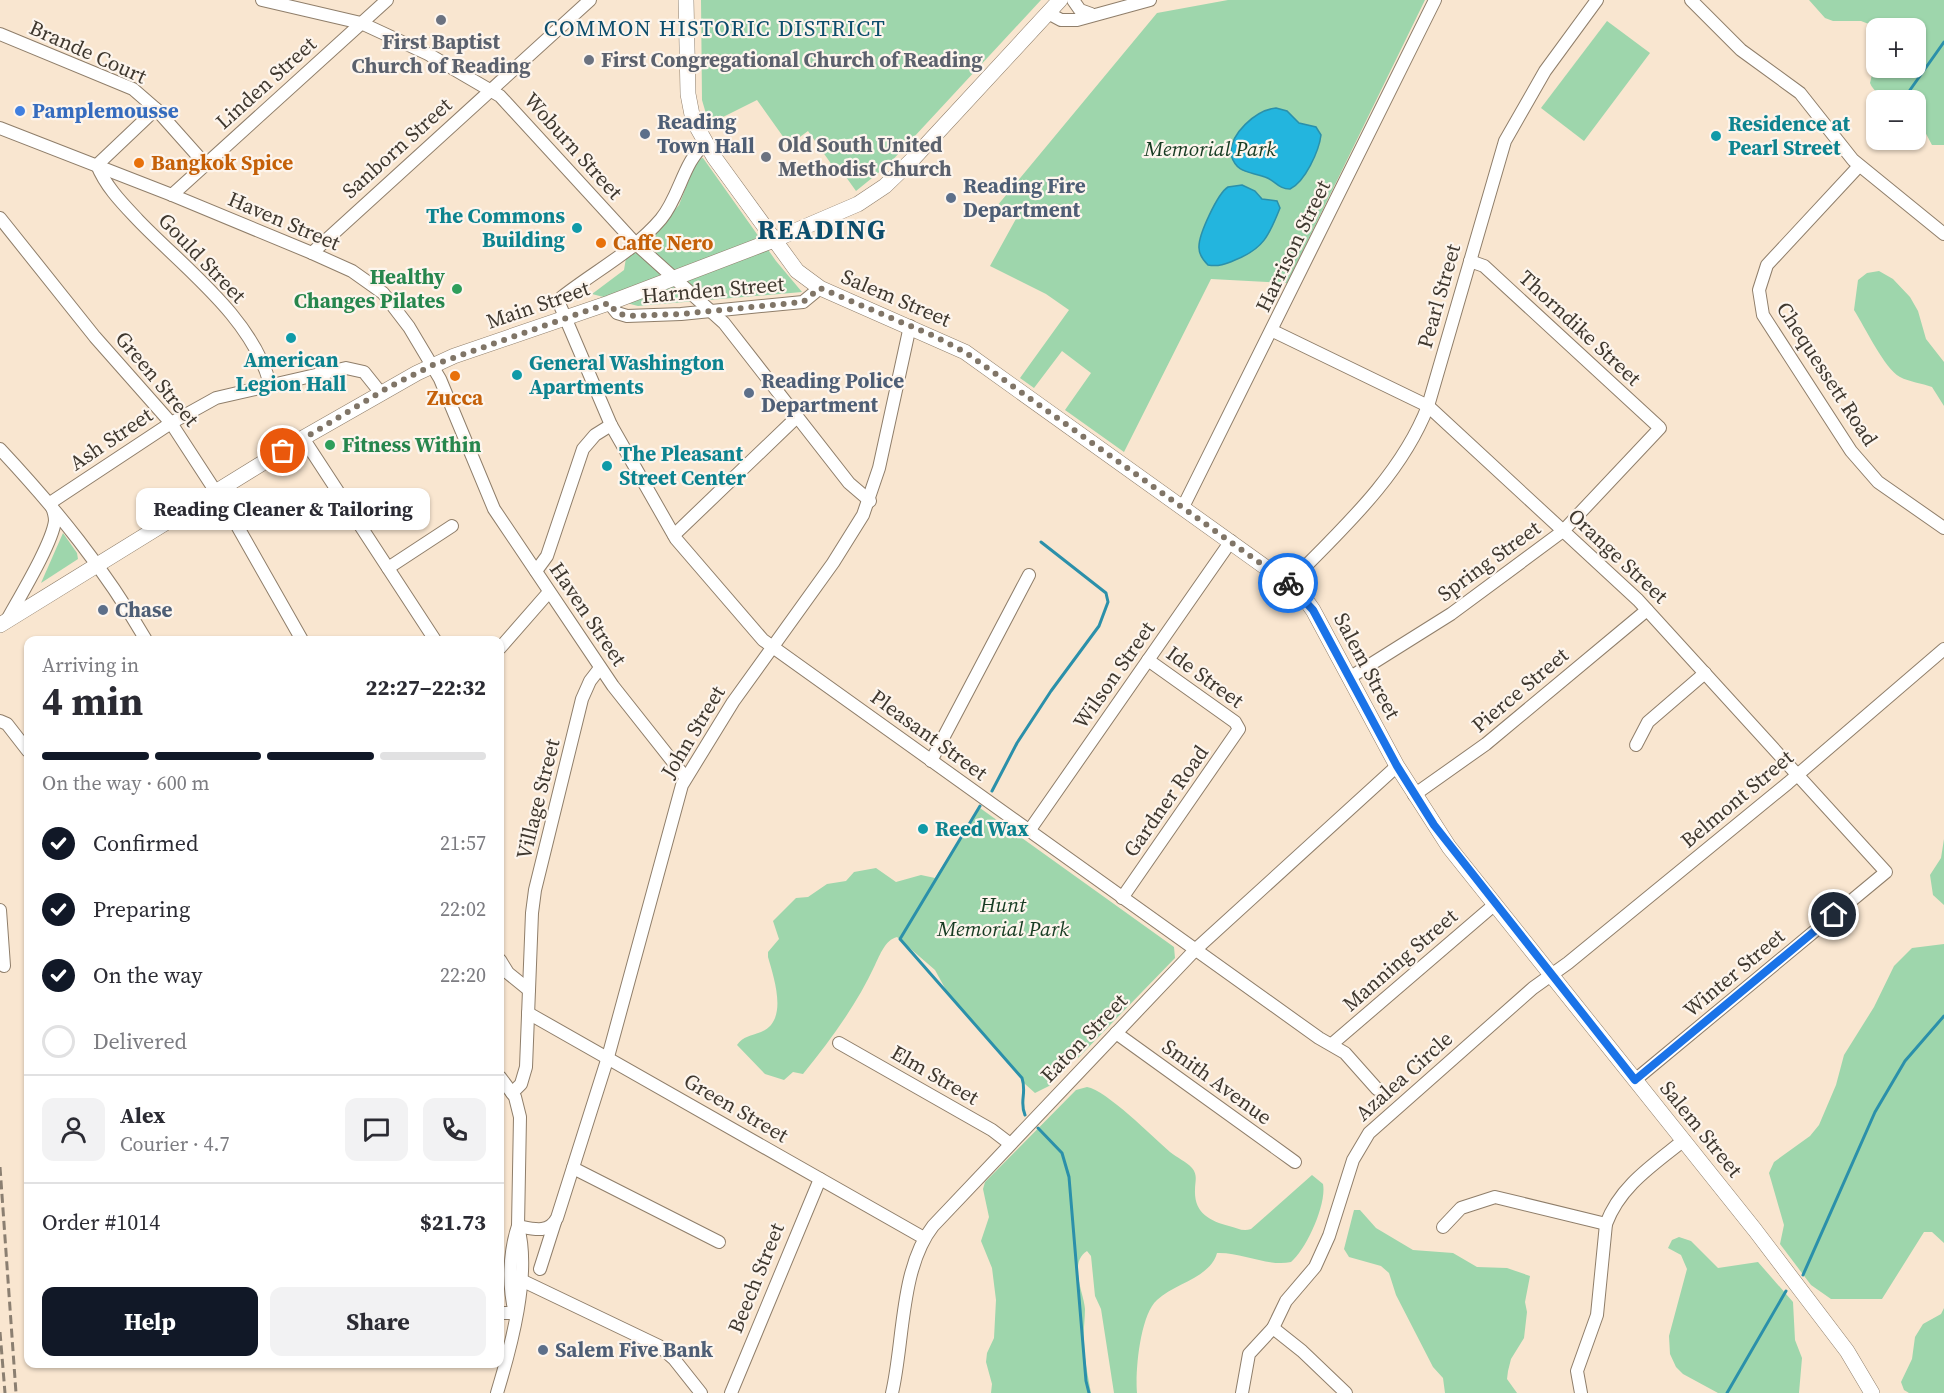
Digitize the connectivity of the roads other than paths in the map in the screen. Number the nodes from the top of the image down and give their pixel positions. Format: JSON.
{"nodes":[{"id":1,"x":262,"y":0,"type":"edge"},
{"id":2,"x":387,"y":0,"type":"edge"},
{"id":3,"x":590,"y":0,"type":"edge"},
{"id":4,"x":686,"y":0,"type":"edge"},
{"id":5,"x":1060,"y":0,"type":"edge"},
{"id":6,"x":1072,"y":0,"type":"edge"},
{"id":7,"x":1150,"y":0,"type":"edge"},
{"id":8,"x":1435,"y":0,"type":"edge"},
{"id":9,"x":1597,"y":0,"type":"edge"},
{"id":10,"x":1691,"y":0,"type":"edge"},
{"id":11,"x":1048,"y":13,"type":"junction"},
{"id":12,"x":1087,"y":16,"type":"junction"},
{"id":13,"x":361,"y":23,"type":"junction"},
{"id":14,"x":0,"y":34,"type":"edge"},
{"id":15,"x":492,"y":90,"type":"junction"},
{"id":16,"x":156,"y":109,"type":"junction"},
{"id":17,"x":0,"y":128,"type":"edge"},
{"id":18,"x":705,"y":144,"type":"junction"},
{"id":19,"x":205,"y":164,"type":"junction"},
{"id":20,"x":97,"y":165,"type":"junction"},
{"id":21,"x":1859,"y":166,"type":"junction"},
{"id":22,"x":172,"y":195,"type":"junction"},
{"id":23,"x":0,"y":218,"type":"edge"},
{"id":24,"x":1944,"y":234,"type":"edge"},
{"id":25,"x":774,"y":240,"type":"junction"},
{"id":26,"x":635,"y":243,"type":"junction"},
{"id":27,"x":312,"y":253,"type":"junction"},
{"id":28,"x":1470,"y":261,"type":"junction"},
{"id":29,"x":674,"y":278,"type":"junction"},
{"id":30,"x":820,"y":288,"type":"junction"},
{"id":31,"x":609,"y":303,"type":"junction"},
{"id":32,"x":711,"y":310,"type":"junction"},
{"id":33,"x":563,"y":318,"type":"junction"},
{"id":34,"x":910,"y":326,"type":"junction"},
{"id":35,"x":1273,"y":331,"type":"junction"},
{"id":36,"x":433,"y":365,"type":"junction"},
{"id":37,"x":270,"y":384,"type":"junction"},
{"id":38,"x":380,"y":392,"type":"junction"},
{"id":39,"x":1428,"y":406,"type":"junction"},
{"id":40,"x":797,"y":417,"type":"junction"},
{"id":41,"x":171,"y":423,"type":"junction"},
{"id":42,"x":610,"y":425,"type":"junction"},
{"id":43,"x":1660,"y":428,"type":"joint"},
{"id":44,"x":303,"y":438,"type":"junction"},
{"id":45,"x":0,"y":449,"type":"edge"},
{"id":46,"x":216,"y":492,"type":"junction"},
{"id":47,"x":870,"y":501,"type":"junction"},
{"id":48,"x":50,"y":503,"type":"junction"},
{"id":49,"x":1183,"y":507,"type":"junction"},
{"id":50,"x":452,"y":526,"type":"dead end"},
{"id":51,"x":1944,"y":528,"type":"edge"},
{"id":52,"x":1563,"y":531,"type":"junction"},
{"id":53,"x":674,"y":536,"type":"junction"},
{"id":54,"x":1231,"y":541,"type":"junction"},
{"id":55,"x":99,"y":565,"type":"junction"},
{"id":56,"x":388,"y":568,"type":"junction"},
{"id":57,"x":536,"y":572,"type":"junction"},
{"id":58,"x":1029,"y":575,"type":"dead end"},
{"id":59,"x":1289,"y":583,"type":"junction"},
{"id":60,"x":549,"y":592,"type":"junction"},
{"id":61,"x":1647,"y":610,"type":"junction"},
{"id":62,"x":3,"y":623,"type":"edge"},
{"id":63,"x":143,"y":636,"type":"edge"},
{"id":64,"x":300,"y":636,"type":"edge"},
{"id":65,"x":432,"y":636,"type":"edge"},
{"id":66,"x":504,"y":643,"type":"edge"},
{"id":67,"x":772,"y":647,"type":"junction"},
{"id":68,"x":1944,"y":648,"type":"edge"},
{"id":69,"x":1148,"y":660,"type":"junction"},
{"id":70,"x":600,"y":668,"type":"junction"},
{"id":71,"x":1705,"y":673,"type":"junction"},
{"id":72,"x":1349,"y":678,"type":"junction"},
{"id":73,"x":0,"y":721,"type":"edge"},
{"id":74,"x":1239,"y":727,"type":"joint"},
{"id":75,"x":1636,"y":745,"type":"dead end"},
{"id":76,"x":24,"y":746,"type":"edge"},
{"id":77,"x":931,"y":760,"type":"junction"},
{"id":78,"x":1397,"y":766,"type":"junction"},
{"id":79,"x":1797,"y":775,"type":"junction"},
{"id":80,"x":685,"y":777,"type":"junction"},
{"id":81,"x":1414,"y":795,"type":"junction"},
{"id":82,"x":1029,"y":831,"type":"junction"},
{"id":83,"x":1886,"y":873,"type":"joint"},
{"id":84,"x":1122,"y":898,"type":"junction"},
{"id":85,"x":1494,"y":904,"type":"junction"},
{"id":86,"x":0,"y":910,"type":"edge"},
{"id":87,"x":1195,"y":950,"type":"junction"},
{"id":88,"x":4,"y":966,"type":"dead end"},
{"id":89,"x":504,"y":966,"type":"edge"},
{"id":90,"x":1551,"y":974,"type":"junction"},
{"id":91,"x":529,"y":990,"type":"junction"},
{"id":92,"x":528,"y":1013,"type":"junction"},
{"id":93,"x":1116,"y":1033,"type":"junction"},
{"id":94,"x":839,"y":1043,"type":"dead end"},
{"id":95,"x":1332,"y":1044,"type":"junction"},
{"id":96,"x":608,"y":1057,"type":"junction"},
{"id":97,"x":1635,"y":1080,"type":"junction"},
{"id":98,"x":504,"y":1082,"type":"edge"},
{"id":99,"x":1377,"y":1089,"type":"dead end"},
{"id":100,"x":512,"y":1093,"type":"junction"},
{"id":101,"x":1684,"y":1140,"type":"junction"},
{"id":102,"x":1009,"y":1143,"type":"junction"},
{"id":103,"x":1295,"y":1162,"type":"dead end"},
{"id":104,"x":573,"y":1168,"type":"junction"},
{"id":105,"x":820,"y":1179,"type":"junction"},
{"id":106,"x":555,"y":1221,"type":"junction"},
{"id":107,"x":1606,"y":1224,"type":"junction"},
{"id":108,"x":518,"y":1226,"type":"junction"},
{"id":109,"x":1443,"y":1227,"type":"dead end"},
{"id":110,"x":924,"y":1238,"type":"junction"},
{"id":111,"x":719,"y":1242,"type":"dead end"},
{"id":112,"x":540,"y":1269,"type":"dead end"},
{"id":113,"x":521,"y":1280,"type":"junction"},
{"id":114,"x":504,"y":1312,"type":"edge"},
{"id":115,"x":515,"y":1313,"type":"junction"},
{"id":116,"x":1273,"y":1328,"type":"junction"},
{"id":117,"x":504,"y":1350,"type":"edge"},
{"id":118,"x":507,"y":1359,"type":"junction"},
{"id":119,"x":497,"y":1393,"type":"edge"},
{"id":120,"x":701,"y":1393,"type":"edge"},
{"id":121,"x":731,"y":1393,"type":"edge"},
{"id":122,"x":892,"y":1393,"type":"edge"},
{"id":123,"x":1242,"y":1393,"type":"edge"},
{"id":124,"x":1346,"y":1393,"type":"edge"},
{"id":125,"x":1581,"y":1393,"type":"edge"},
{"id":126,"x":1872,"y":1393,"type":"edge"}],
"edges":[{"from":1,"to":13,"type":"street","name":"Woburn Street"},
{"from":2,"to":13,"type":"street","name":"Linden Street"},
{"from":3,"to":15,"type":"street","name":"Sanborn Street"},
{"from":4,"to":18,"type":"main road","name":"Salem Street"},
{"from":5,"to":11,"type":"main road","name":"Main Street"},
{"from":6,"to":12,"type":"street"},
{"from":7,"to":12,"type":"street"},
{"from":8,"to":35,"type":"street","name":"Harrison Street"},
{"from":9,"to":28,"type":"street","name":"Pearl Street"},
{"from":10,"to":21,"type":"street"},
{"from":11,"to":12,"type":"street"},
{"from":11,"to":25,"type":"main road","name":"Main Street"},
{"from":13,"to":15,"type":"street","name":"Woburn Street"},
{"from":13,"to":19,"type":"street","name":"Linden Street"},
{"from":14,"to":16,"type":"street","name":"Brande Court"},
{"from":15,"to":26,"type":"street","name":"Woburn Street"},
{"from":15,"to":27,"type":"street","name":"Sanborn Street"},
{"from":16,"to":19,"type":"street","name":"Brande Court"},
{"from":16,"to":20,"type":"street"},
{"from":17,"to":20,"type":"street","name":"Haven Street"},
{"from":18,"to":25,"type":"main road","name":"Salem Street"},
{"from":18,"to":26,"type":"street"},
{"from":19,"to":22,"type":"street","name":"Linden Street"},
{"from":20,"to":22,"type":"street","name":"Haven Street"},
{"from":20,"to":37,"type":"street","name":"Gould Street"},
{"from":21,"to":24,"type":"street"},
{"from":21,"to":51,"type":"street","name":"Chequessett Road"},
{"from":22,"to":27,"type":"street","name":"Haven Street"},
{"from":23,"to":41,"type":"street","name":"Green Street"},
{"from":25,"to":29,"type":"main road","name":"Main Street"},
{"from":25,"to":30,"type":"main road","name":"Salem Street"},
{"from":26,"to":29,"type":"street","name":"Woburn Street"},
{"from":26,"to":33,"type":"street"},
{"from":27,"to":36,"type":"street","name":"Haven Street"},
{"from":28,"to":39,"type":"street","name":"Pearl Street"},
{"from":28,"to":43,"type":"street","name":"Thorndike Street"},
{"from":29,"to":31,"type":"main road","name":"Main Street"},
{"from":29,"to":32,"type":"street","name":"Woburn Street"},
{"from":30,"to":32,"type":"street","name":"Harnden Street"},
{"from":30,"to":34,"type":"main road","name":"Salem Street"},
{"from":31,"to":32,"type":"street","name":"Harnden Street"},
{"from":31,"to":33,"type":"main road","name":"Main Street"},
{"from":32,"to":40,"type":"street","name":"Woburn Street"},
{"from":33,"to":36,"type":"main road","name":"Main Street"},
{"from":33,"to":42,"type":"street","name":"Pleasant Street"},
{"from":34,"to":47,"type":"street","name":"John Street"},
{"from":34,"to":49,"type":"main road","name":"Salem Street"},
{"from":35,"to":39,"type":"street","name":"Orange Street"},
{"from":35,"to":49,"type":"street","name":"Harrison Street"},
{"from":36,"to":38,"type":"main road","name":"Main Street"},
{"from":36,"to":57,"type":"street","name":"Haven Street"},
{"from":37,"to":38,"type":"street","name":"Ash Street"},
{"from":37,"to":41,"type":"street","name":"Ash Street"},
{"from":38,"to":44,"type":"main road","name":"Main Street"},
{"from":39,"to":52,"type":"street","name":"Orange Street"},
{"from":39,"to":59,"type":"street","name":"Pearl Street"},
{"from":40,"to":47,"type":"street","name":"Woburn Street"},
{"from":40,"to":53,"type":"street"},
{"from":41,"to":46,"type":"street","name":"Green Street"},
{"from":41,"to":48,"type":"street","name":"Ash Street"},
{"from":42,"to":53,"type":"street","name":"Pleasant Street"},
{"from":42,"to":57,"type":"street"},
{"from":43,"to":52,"type":"street","name":"Spring Street"},
{"from":44,"to":46,"type":"main road","name":"Main Street"},
{"from":44,"to":56,"type":"street"},
{"from":45,"to":48,"type":"street"},
{"from":46,"to":55,"type":"main road","name":"Main Street"},
{"from":46,"to":64,"type":"street","name":"Green Street"},
{"from":47,"to":67,"type":"street","name":"John Street"},
{"from":48,"to":55,"type":"street"},
{"from":48,"to":62,"type":"street"},
{"from":49,"to":54,"type":"main road","name":"Salem Street"},
{"from":50,"to":56,"type":"street"},
{"from":52,"to":61,"type":"street","name":"Orange Street"},
{"from":52,"to":72,"type":"street","name":"Spring Street"},
{"from":53,"to":67,"type":"street","name":"Pleasant Street"},
{"from":54,"to":59,"type":"main road","name":"Salem Street"},
{"from":54,"to":69,"type":"street","name":"Wilson Street"},
{"from":55,"to":62,"type":"main road","name":"Main Street"},
{"from":55,"to":63,"type":"street"},
{"from":56,"to":65,"type":"street"},
{"from":57,"to":60,"type":"street","name":"Haven Street"},
{"from":58,"to":77,"type":"street"},
{"from":59,"to":72,"type":"main road","name":"Salem Street"},
{"from":60,"to":66,"type":"street"},
{"from":60,"to":70,"type":"street","name":"Haven Street"},
{"from":61,"to":71,"type":"street","name":"Orange Street"},
{"from":61,"to":81,"type":"street","name":"Pierce Street"},
{"from":67,"to":77,"type":"street","name":"Pleasant Street"},
{"from":67,"to":80,"type":"street","name":"John Street"},
{"from":68,"to":79,"type":"street","name":"Belmont Street"},
{"from":69,"to":74,"type":"street","name":"Ide Street"},
{"from":69,"to":82,"type":"street","name":"Wilson Street"},
{"from":70,"to":80,"type":"street","name":"Haven Street"},
{"from":70,"to":91,"type":"street","name":"Village Street"},
{"from":71,"to":75,"type":"street"},
{"from":71,"to":79,"type":"street","name":"Orange Street"},
{"from":72,"to":78,"type":"main road","name":"Salem Street"},
{"from":73,"to":76,"type":"street"},
{"from":74,"to":84,"type":"street","name":"Gardner Road"},
{"from":77,"to":82,"type":"street","name":"Pleasant Street"},
{"from":78,"to":81,"type":"main road","name":"Salem Street"},
{"from":78,"to":87,"type":"street","name":"Eaton Street"},
{"from":79,"to":83,"type":"street","name":"Orange Street"},
{"from":79,"to":90,"type":"street","name":"Belmont Street"},
{"from":80,"to":96,"type":"street","name":"John Street"},
{"from":81,"to":85,"type":"main road","name":"Salem Street"},
{"from":82,"to":84,"type":"street","name":"Pleasant Street"},
{"from":83,"to":97,"type":"street","name":"Winter Street"},
{"from":84,"to":87,"type":"street","name":"Pleasant Street"},
{"from":85,"to":90,"type":"main road","name":"Salem Street"},
{"from":85,"to":95,"type":"street","name":"Manning Street"},
{"from":86,"to":88,"type":"street"},
{"from":87,"to":93,"type":"street","name":"Eaton Street"},
{"from":87,"to":95,"type":"street","name":"Pleasant Street"},
{"from":89,"to":91,"type":"street"},
{"from":90,"to":97,"type":"main road","name":"Salem Street"},
{"from":90,"to":116,"type":"street","name":"Azalea Circle"},
{"from":91,"to":92,"type":"street","name":"Village Street"},
{"from":92,"to":96,"type":"street","name":"Green Street"},
{"from":92,"to":100,"type":"street","name":"Village Street"},
{"from":93,"to":102,"type":"street","name":"Eaton Street"},
{"from":93,"to":103,"type":"street","name":"Smith Avenue"},
{"from":94,"to":102,"type":"street","name":"Elm Street"},
{"from":95,"to":99,"type":"street","name":"Pleasant Street"},
{"from":96,"to":104,"type":"street","name":"John Street"},
{"from":96,"to":105,"type":"street","name":"Green Street"},
{"from":97,"to":101,"type":"main road","name":"Salem Street"},
{"from":98,"to":100,"type":"street"},
{"from":100,"to":108,"type":"street"},
{"from":101,"to":107,"type":"street"},
{"from":101,"to":126,"type":"main road","name":"Salem Street"},
{"from":102,"to":110,"type":"street","name":"Eaton Street"},
{"from":104,"to":106,"type":"street","name":"John Street"},
{"from":104,"to":111,"type":"street"},
{"from":105,"to":110,"type":"street","name":"Green Street"},
{"from":105,"to":121,"type":"street","name":"Beech Street"},
{"from":106,"to":108,"type":"street"},
{"from":106,"to":112,"type":"street","name":"John Street"},
{"from":107,"to":109,"type":"street"},
{"from":107,"to":125,"type":"street"},
{"from":108,"to":113,"type":"street"},
{"from":108,"to":115,"type":"street"},
{"from":110,"to":122,"type":"street","name":"Eaton Street"},
{"from":113,"to":115,"type":"street"},
{"from":113,"to":120,"type":"street"},
{"from":114,"to":115,"type":"street"},
{"from":115,"to":118,"type":"street"},
{"from":116,"to":123,"type":"street","name":"Azalea Circle"},
{"from":116,"to":124,"type":"street"},
{"from":117,"to":118,"type":"street"},
{"from":118,"to":119,"type":"street"}]}
